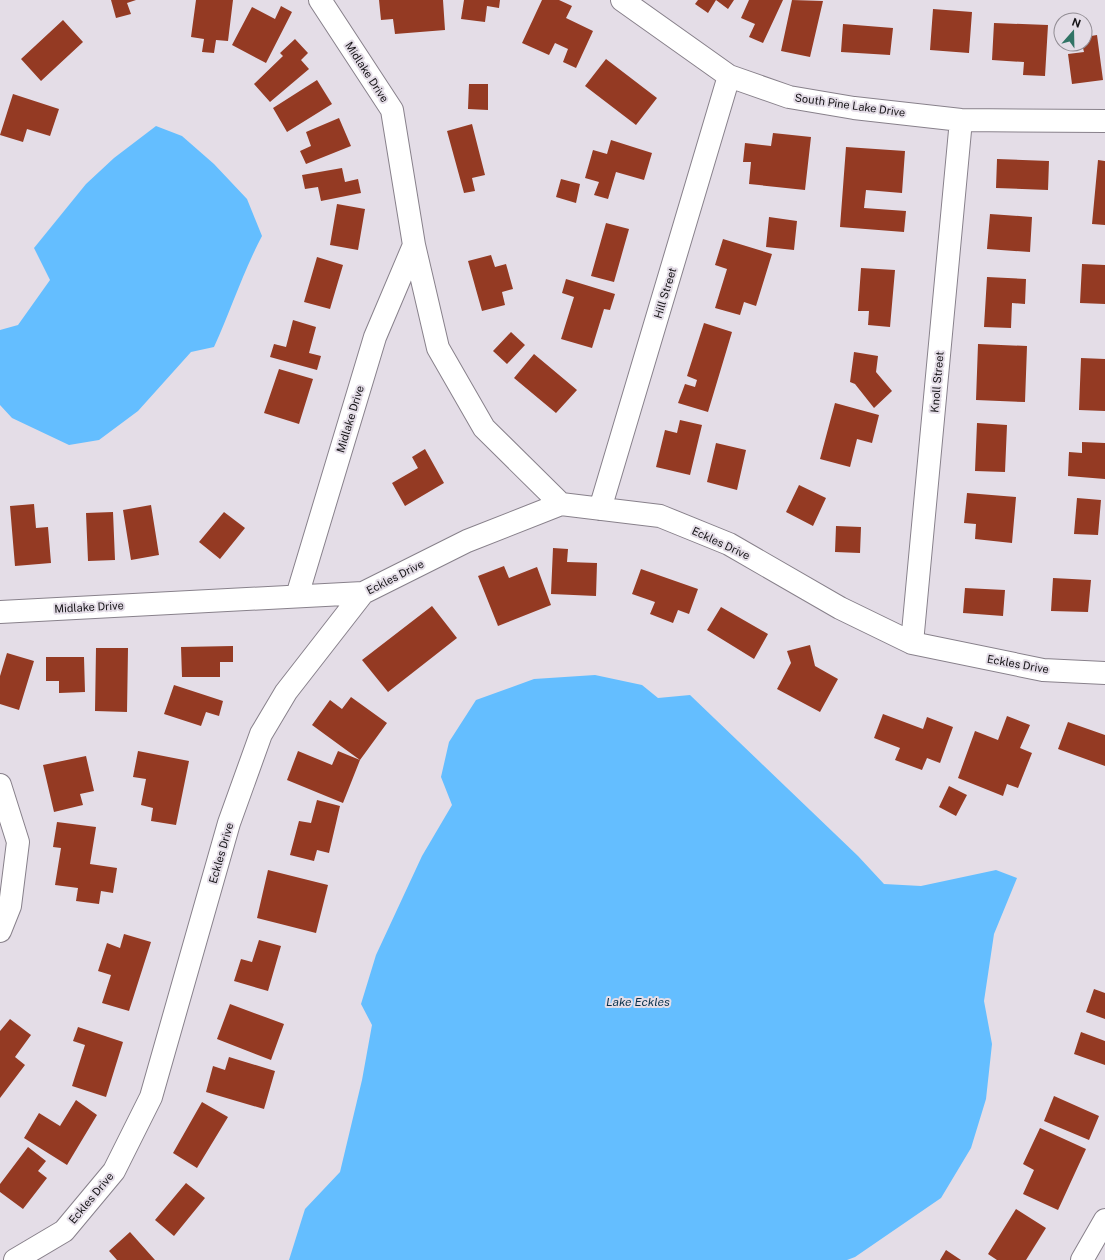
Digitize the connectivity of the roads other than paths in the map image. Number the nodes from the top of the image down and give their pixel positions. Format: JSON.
{"nodes":[{"id":1,"x":320,"y":0,"type":"edge"},
{"id":2,"x":622,"y":0,"type":"edge"},
{"id":3,"x":729,"y":76,"type":"junction"},
{"id":4,"x":962,"y":120,"type":"junction"},
{"id":5,"x":1105,"y":121,"type":"edge"},
{"id":6,"x":414,"y":245,"type":"junction"},
{"id":7,"x":561,"y":504,"type":"junction"},
{"id":8,"x":600,"y":509,"type":"junction"},
{"id":9,"x":364,"y":593,"type":"junction"},
{"id":10,"x":297,"y":596,"type":"junction"},
{"id":11,"x":0,"y":612,"type":"edge"},
{"id":12,"x":912,"y":644,"type":"junction"},
{"id":13,"x":1105,"y":673,"type":"edge"},
{"id":14,"x":0,"y":785,"type":"edge"},
{"id":15,"x":0,"y":931,"type":"edge"},
{"id":16,"x":1105,"y":1220,"type":"edge"},
{"id":17,"x":15,"y":1260,"type":"edge"},
{"id":18,"x":1082,"y":1260,"type":"edge"}],
"edges":[{"from":1,"to":6,"type":"street","name":"Midlake Drive"},
{"from":2,"to":3,"type":"street","name":"South Pine Lake Drive"},
{"from":3,"to":4,"type":"street","name":"South Pine Lake Drive"},
{"from":3,"to":8,"type":"street","name":"Hill Street"},
{"from":4,"to":5,"type":"street","name":"South Pine Lake Drive"},
{"from":4,"to":12,"type":"street","name":"Knoll Street"},
{"from":6,"to":7,"type":"street","name":"Midlake Drive"},
{"from":6,"to":10,"type":"street","name":"Midlake Drive"},
{"from":7,"to":8,"type":"street","name":"Eckles Drive"},
{"from":7,"to":9,"type":"street","name":"Eckles Drive"},
{"from":8,"to":12,"type":"street","name":"Eckles Drive"},
{"from":9,"to":10,"type":"street","name":"Midlake Drive"},
{"from":9,"to":17,"type":"street","name":"Eckles Drive"},
{"from":10,"to":11,"type":"street","name":"Midlake Drive"},
{"from":12,"to":13,"type":"street","name":"Eckles Drive"},
{"from":14,"to":15,"type":"street"},
{"from":16,"to":18,"type":"street"}]}
